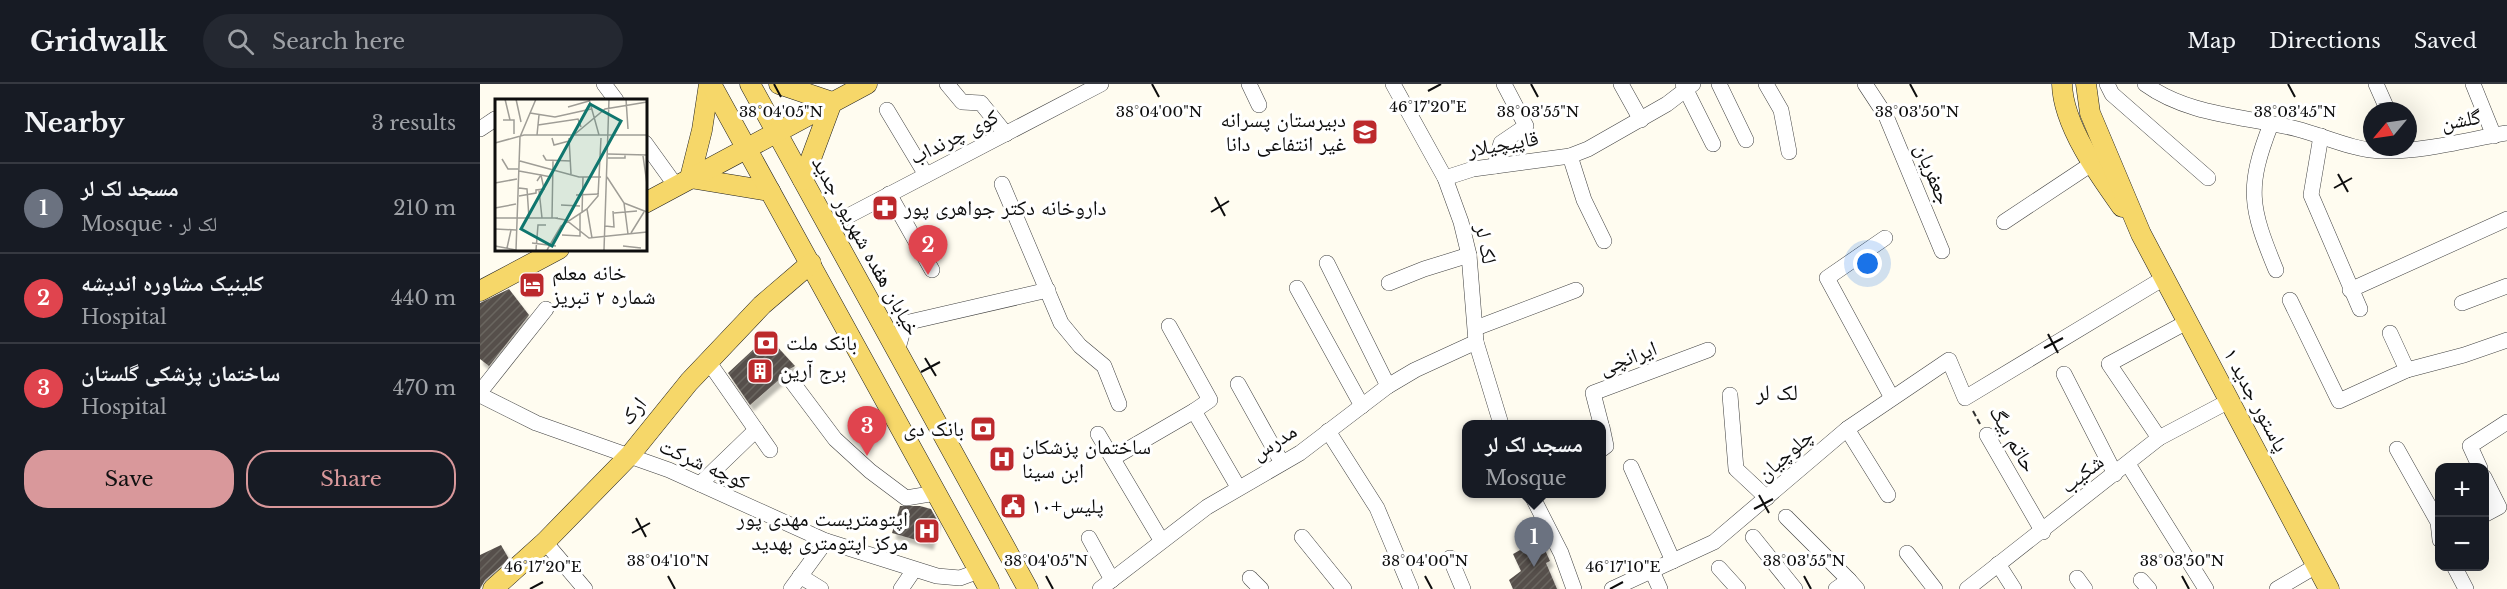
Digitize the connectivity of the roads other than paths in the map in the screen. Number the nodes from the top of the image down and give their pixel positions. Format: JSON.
{"nodes":[{"id":1,"x":604,"y":84,"type":"edge"},
{"id":2,"x":710,"y":84,"type":"edge"},
{"id":3,"x":750,"y":84,"type":"edge"},
{"id":4,"x":779,"y":84,"type":"edge"},
{"id":5,"x":867,"y":84,"type":"edge"},
{"id":6,"x":947,"y":84,"type":"edge"},
{"id":7,"x":1101,"y":84,"type":"edge"},
{"id":8,"x":1249,"y":84,"type":"edge"},
{"id":9,"x":1394,"y":84,"type":"edge"},
{"id":10,"x":1504,"y":84,"type":"edge"},
{"id":11,"x":1621,"y":84,"type":"edge"},
{"id":12,"x":1719,"y":84,"type":"edge"},
{"id":13,"x":1766,"y":84,"type":"edge"},
{"id":14,"x":1865,"y":84,"type":"edge"},
{"id":15,"x":2062,"y":84,"type":"edge"},
{"id":16,"x":2086,"y":84,"type":"edge"},
{"id":17,"x":2107,"y":84,"type":"edge"},
{"id":18,"x":2145,"y":84,"type":"edge"},
{"id":19,"x":2376,"y":84,"type":"edge"},
{"id":20,"x":2474,"y":84,"type":"edge"},
{"id":21,"x":1687,"y":85,"type":"edge"},
{"id":22,"x":615,"y":99,"type":"edge"},
{"id":23,"x":832,"y":102,"type":"junction"},
{"id":24,"x":2384,"y":102,"type":"edge"},
{"id":25,"x":1259,"y":105,"type":"dead end"},
{"id":26,"x":887,"y":110,"type":"dead end"},
{"id":27,"x":495,"y":119,"type":"dead end"},
{"id":28,"x":1641,"y":120,"type":"junction"},
{"id":29,"x":2271,"y":124,"type":"junction"},
{"id":30,"x":480,"y":129,"type":"edge"},
{"id":31,"x":777,"y":130,"type":"junction"},
{"id":32,"x":1006,"y":134,"type":"junction"},
{"id":33,"x":2500,"y":134,"type":"edge"},
{"id":34,"x":2321,"y":136,"type":"junction"},
{"id":35,"x":1746,"y":140,"type":"dead end"},
{"id":36,"x":646,"y":143,"type":"edge"},
{"id":37,"x":1713,"y":144,"type":"dead end"},
{"id":38,"x":746,"y":147,"type":"junction"},
{"id":39,"x":2363,"y":147,"type":"edge"},
{"id":40,"x":2417,"y":147,"type":"edge"},
{"id":41,"x":1789,"y":152,"type":"dead end"},
{"id":42,"x":1570,"y":156,"type":"junction"},
{"id":43,"x":2093,"y":163,"type":"junction"},
{"id":44,"x":1495,"y":166,"type":"junction"},
{"id":45,"x":926,"y":175,"type":"junction"},
{"id":46,"x":1445,"y":178,"type":"junction"},
{"id":47,"x":2208,"y":178,"type":"dead end"},
{"id":48,"x":802,"y":180,"type":"junction"},
{"id":49,"x":683,"y":182,"type":"junction"},
{"id":50,"x":1002,"y":184,"type":"dead end"},
{"id":51,"x":770,"y":191,"type":"junction"},
{"id":52,"x":889,"y":194,"type":"junction"},
{"id":53,"x":646,"y":202,"type":"edge"},
{"id":54,"x":2507,"y":219,"type":"edge"},
{"id":55,"x":2004,"y":222,"type":"dead end"},
{"id":56,"x":827,"y":227,"type":"junction"},
{"id":57,"x":2141,"y":234,"type":"junction"},
{"id":58,"x":1886,"y":238,"type":"dead end"},
{"id":59,"x":1604,"y":241,"type":"dead end"},
{"id":60,"x":557,"y":250,"type":"edge"},
{"id":61,"x":1942,"y":251,"type":"dead end"},
{"id":62,"x":1469,"y":255,"type":"junction"},
{"id":63,"x":811,"y":263,"type":"junction"},
{"id":64,"x":1327,"y":263,"type":"dead end"},
{"id":65,"x":932,"y":270,"type":"dead end"},
{"id":66,"x":2276,"y":270,"type":"dead end"},
{"id":67,"x":2164,"y":278,"type":"junction"},
{"id":68,"x":1389,"y":283,"type":"dead end"},
{"id":69,"x":2507,"y":286,"type":"edge"},
{"id":70,"x":1297,"y":288,"type":"dead end"},
{"id":71,"x":1048,"y":290,"type":"junction"},
{"id":72,"x":1576,"y":290,"type":"dead end"},
{"id":73,"x":2350,"y":290,"type":"junction"},
{"id":74,"x":480,"y":291,"type":"edge"},
{"id":75,"x":2290,"y":300,"type":"dead end"},
{"id":76,"x":2462,"y":303,"type":"dead end"},
{"id":77,"x":546,"y":309,"type":"dead end"},
{"id":78,"x":2360,"y":309,"type":"dead end"},
{"id":79,"x":2187,"y":322,"type":"junction"},
{"id":80,"x":1169,"y":326,"type":"dead end"},
{"id":81,"x":2390,"y":333,"type":"dead end"},
{"id":82,"x":1476,"y":335,"type":"junction"},
{"id":83,"x":2507,"y":340,"type":"edge"},
{"id":84,"x":1708,"y":350,"type":"dead end"},
{"id":85,"x":897,"y":351,"type":"junction"},
{"id":86,"x":708,"y":362,"type":"junction"},
{"id":87,"x":2407,"y":370,"type":"junction"},
{"id":88,"x":2064,"y":374,"type":"dead end"},
{"id":89,"x":790,"y":379,"type":"dead end"},
{"id":90,"x":1238,"y":384,"type":"dead end"},
{"id":91,"x":1388,"y":386,"type":"junction"},
{"id":92,"x":480,"y":394,"type":"edge"},
{"id":93,"x":1730,"y":395,"type":"dead end"},
{"id":94,"x":1893,"y":398,"type":"junction"},
{"id":95,"x":2229,"y":401,"type":"junction"},
{"id":96,"x":1119,"y":404,"type":"dead end"},
{"id":97,"x":1362,"y":406,"type":"junction"},
{"id":98,"x":1194,"y":411,"type":"junction"},
{"id":99,"x":1500,"y":420,"type":"edge"},
{"id":100,"x":1600,"y":420,"type":"edge"},
{"id":101,"x":2507,"y":422,"type":"edge"},
{"id":102,"x":1847,"y":429,"type":"junction"},
{"id":103,"x":756,"y":430,"type":"junction"},
{"id":104,"x":1328,"y":431,"type":"junction"},
{"id":105,"x":1098,"y":434,"type":"dead end"},
{"id":106,"x":1987,"y":435,"type":"road end"},
{"id":107,"x":2159,"y":438,"type":"junction"},
{"id":108,"x":2397,"y":449,"type":"dead end"},
{"id":109,"x":770,"y":450,"type":"dead end"},
{"id":110,"x":630,"y":455,"type":"junction"},
{"id":111,"x":1113,"y":458,"type":"junction"},
{"id":112,"x":1282,"y":463,"type":"junction"},
{"id":113,"x":2478,"y":463,"type":"edge"},
{"id":114,"x":2128,"y":464,"type":"junction"},
{"id":115,"x":1631,"y":467,"type":"dead end"},
{"id":116,"x":2115,"y":474,"type":"junction"},
{"id":117,"x":2489,"y":483,"type":"edge"},
{"id":118,"x":699,"y":484,"type":"junction"},
{"id":119,"x":1238,"y":487,"type":"junction"},
{"id":120,"x":936,"y":493,"type":"junction"},
{"id":121,"x":1888,"y":495,"type":"dead end"},
{"id":122,"x":1533,"y":498,"type":"edge"},
{"id":123,"x":1767,"y":498,"type":"junction"},
{"id":124,"x":2501,"y":498,"type":"edge"},
{"id":125,"x":2489,"y":512,"type":"edge"},
{"id":126,"x":1786,"y":517,"type":"dead end"},
{"id":127,"x":2435,"y":517,"type":"edge"},
{"id":128,"x":2043,"y":532,"type":"junction"},
{"id":129,"x":1302,"y":537,"type":"dead end"},
{"id":130,"x":1754,"y":537,"type":"dead end"},
{"id":131,"x":1089,"y":538,"type":"dead end"},
{"id":132,"x":1161,"y":540,"type":"junction"},
{"id":133,"x":826,"y":541,"type":"junction"},
{"id":134,"x":545,"y":542,"type":"junction"},
{"id":135,"x":1907,"y":553,"type":"dead end"},
{"id":136,"x":1450,"y":558,"type":"dead end"},
{"id":137,"x":1673,"y":561,"type":"junction"},
{"id":138,"x":1998,"y":564,"type":"junction"},
{"id":139,"x":2316,"y":566,"type":"junction"},
{"id":140,"x":1719,"y":568,"type":"dead end"},
{"id":141,"x":914,"y":570,"type":"junction"},
{"id":142,"x":979,"y":571,"type":"junction"},
{"id":143,"x":1653,"y":571,"type":"junction"},
{"id":144,"x":2456,"y":571,"type":"edge"},
{"id":145,"x":800,"y":576,"type":"junction"},
{"id":146,"x":1250,"y":578,"type":"dead end"},
{"id":147,"x":1853,"y":584,"type":"edge"},
{"id":148,"x":1106,"y":585,"type":"edge"},
{"id":149,"x":1574,"y":588,"type":"edge"},
{"id":150,"x":493,"y":589,"type":"edge"},
{"id":151,"x":585,"y":589,"type":"edge"},
{"id":152,"x":791,"y":589,"type":"edge"},
{"id":153,"x":821,"y":589,"type":"edge"},
{"id":154,"x":900,"y":589,"type":"edge"},
{"id":155,"x":989,"y":589,"type":"edge"},
{"id":156,"x":1028,"y":589,"type":"edge"},
{"id":157,"x":1261,"y":589,"type":"edge"},
{"id":158,"x":1344,"y":589,"type":"edge"},
{"id":159,"x":1411,"y":589,"type":"edge"},
{"id":160,"x":1462,"y":589,"type":"edge"},
{"id":161,"x":1612,"y":589,"type":"edge"},
{"id":162,"x":1660,"y":589,"type":"edge"},
{"id":163,"x":1737,"y":589,"type":"edge"},
{"id":164,"x":1795,"y":589,"type":"edge"},
{"id":165,"x":1836,"y":589,"type":"edge"},
{"id":166,"x":1935,"y":589,"type":"edge"},
{"id":167,"x":1966,"y":589,"type":"edge"},
{"id":168,"x":2014,"y":589,"type":"edge"},
{"id":169,"x":2206,"y":589,"type":"edge"},
{"id":170,"x":2277,"y":589,"type":"edge"},
{"id":171,"x":2329,"y":589,"type":"edge"},
{"id":172,"x":2466,"y":589,"type":"edge"}],
"edges":[{"from":1,"to":22,"type":"street"},
{"from":2,"to":38,"type":"main road"},
{"from":2,"to":49,"type":"main road"},
{"from":3,"to":31,"type":"main road","name":"خیابان هفده شهریور جدید"},
{"from":4,"to":23,"type":"main road"},
{"from":5,"to":23,"type":"main road"},
{"from":6,"to":32,"type":"street"},
{"from":7,"to":32,"type":"street","name":"کوی چرنداب"},
{"from":8,"to":25,"type":"street"},
{"from":9,"to":46,"type":"street","name":"لک لر"},
{"from":10,"to":44,"type":"street"},
{"from":11,"to":28,"type":"street"},
{"from":12,"to":35,"type":"street"},
{"from":13,"to":41,"type":"street"},
{"from":14,"to":61,"type":"street","name":"جعفریان"},
{"from":15,"to":43,"type":"main road","name":"پاستور جدید ۱"},
{"from":16,"to":57,"type":"main road","name":"پاستور جدید ۱"},
{"from":17,"to":47,"type":"street"},
{"from":18,"to":29,"type":"street","name":"گلشن"},
{"from":19,"to":24,"type":"street"},
{"from":20,"to":33,"type":"street"},
{"from":21,"to":28,"type":"street","name":"قاپیچیلار"},
{"from":21,"to":37,"type":"street"},
{"from":23,"to":31,"type":"main road"},
{"from":23,"to":48,"type":"main road"},
{"from":26,"to":45,"type":"street"},
{"from":27,"to":30,"type":"street"},
{"from":28,"to":42,"type":"street","name":"قاپیچیلار"},
{"from":29,"to":34,"type":"street","name":"گلشن"},
{"from":29,"to":66,"type":"street"},
{"from":31,"to":38,"type":"main road"},
{"from":31,"to":48,"type":"main road","name":"خیابان هفده شهریور جدید"},
{"from":32,"to":45,"type":"street","name":"کوی چرنداب"},
{"from":33,"to":40,"type":"street","name":"گلشن"},
{"from":34,"to":39,"type":"street","name":"گلشن"},
{"from":34,"to":73,"type":"street"},
{"from":36,"to":49,"type":"street"},
{"from":38,"to":49,"type":"main road"},
{"from":38,"to":51,"type":"main road"},
{"from":42,"to":44,"type":"street","name":"قاپیچیلار"},
{"from":42,"to":59,"type":"street"},
{"from":43,"to":55,"type":"street"},
{"from":43,"to":57,"type":"main road","name":"پاستور جدید ۱"},
{"from":44,"to":46,"type":"street","name":"قاپیچیلار"},
{"from":45,"to":52,"type":"street","name":"کوی چرنداب"},
{"from":46,"to":62,"type":"street","name":"لک لر"},
{"from":48,"to":56,"type":"main road","name":"خیابان هفده شهریور جدید"},
{"from":49,"to":51,"type":"main road"},
{"from":49,"to":53,"type":"main road"},
{"from":50,"to":71,"type":"street"},
{"from":51,"to":63,"type":"main road"},
{"from":52,"to":56,"type":"street","name":"کوی چرنداب"},
{"from":52,"to":65,"type":"street"},
{"from":54,"to":73,"type":"street"},
{"from":56,"to":85,"type":"main road","name":"خیابان هفده شهریور جدید"},
{"from":57,"to":67,"type":"main road","name":"پاستور جدید ۱"},
{"from":58,"to":94,"type":"street"},
{"from":60,"to":74,"type":"main road"},
{"from":62,"to":68,"type":"street"},
{"from":62,"to":82,"type":"street","name":"لک لر"},
{"from":63,"to":86,"type":"main road","name":"ارک"},
{"from":63,"to":120,"type":"main road"},
{"from":64,"to":91,"type":"street"},
{"from":67,"to":79,"type":"main road","name":"پاستور جدید ۱"},
{"from":67,"to":94,"type":"street","name":"چلوچیان"},
{"from":69,"to":76,"type":"street"},
{"from":70,"to":97,"type":"street"},
{"from":71,"to":85,"type":"street"},
{"from":71,"to":96,"type":"street"},
{"from":72,"to":82,"type":"street","name":"مدرس"},
{"from":73,"to":78,"type":"street"},
{"from":75,"to":87,"type":"street"},
{"from":77,"to":92,"type":"street"},
{"from":79,"to":95,"type":"main road","name":"پاستور جدید ۱"},
{"from":79,"to":107,"type":"street"},
{"from":80,"to":98,"type":"street"},
{"from":81,"to":87,"type":"street"},
{"from":82,"to":91,"type":"street","name":"مدرس"},
{"from":82,"to":99,"type":"street","name":"لک لر"},
{"from":83,"to":87,"type":"street"},
{"from":84,"to":100,"type":"street","name":"ایرانچی"},
{"from":85,"to":156,"type":"main road","name":"خیابان هفده شهریور جدید"},
{"from":86,"to":103,"type":"street"},
{"from":86,"to":110,"type":"main road","name":"ارک"},
{"from":88,"to":116,"type":"street"},
{"from":89,"to":120,"type":"street"},
{"from":90,"to":112,"type":"street"},
{"from":91,"to":97,"type":"street","name":"مدرس"},
{"from":92,"to":110,"type":"street","name":"کوچه شرکت"},
{"from":93,"to":123,"type":"street"},
{"from":94,"to":102,"type":"street","name":"چلوچیان"},
{"from":95,"to":107,"type":"street","name":"شکیب"},
{"from":95,"to":139,"type":"main road","name":"پاستور جدید ۱"},
{"from":97,"to":104,"type":"street","name":"مدرس"},
{"from":98,"to":111,"type":"street"},
{"from":98,"to":119,"type":"street"},
{"from":101,"to":113,"type":"street"},
{"from":102,"to":121,"type":"street"},
{"from":102,"to":123,"type":"street","name":"چلوچیان"},
{"from":103,"to":109,"type":"street"},
{"from":103,"to":118,"type":"street"},
{"from":104,"to":112,"type":"street","name":"مدرس"},
{"from":104,"to":159,"type":"street"},
{"from":105,"to":111,"type":"street"},
{"from":106,"to":128,"type":"street","name":"حاتم بیگ"},
{"from":107,"to":114,"type":"street","name":"شکیب"},
{"from":108,"to":127,"type":"street"},
{"from":110,"to":118,"type":"street","name":"کوچه شرکت"},
{"from":110,"to":134,"type":"main road","name":"ارک"},
{"from":111,"to":132,"type":"street"},
{"from":112,"to":119,"type":"street","name":"مدرس"},
{"from":114,"to":116,"type":"street","name":"شکیب"},
{"from":114,"to":169,"type":"street"},
{"from":115,"to":137,"type":"street"},
{"from":116,"to":128,"type":"street","name":"شکیب"},
{"from":117,"to":124,"type":"street"},
{"from":118,"to":133,"type":"street","name":"کوچه شرکت"},
{"from":119,"to":132,"type":"street","name":"مدرس"},
{"from":120,"to":142,"type":"main road"},
{"from":122,"to":149,"type":"street"},
{"from":123,"to":137,"type":"street","name":"چلوچیان"},
{"from":124,"to":125,"type":"street"},
{"from":126,"to":147,"type":"street"},
{"from":128,"to":138,"type":"street","name":"شکیب"},
{"from":129,"to":158,"type":"street"},
{"from":130,"to":164,"type":"street"},
{"from":131,"to":148,"type":"street"},
{"from":132,"to":148,"type":"street","name":"مدرس"},
{"from":133,"to":141,"type":"street","name":"کوچه شرکت"},
{"from":133,"to":145,"type":"street"},
{"from":134,"to":150,"type":"main road","name":"ارک"},
{"from":134,"to":151,"type":"street"},
{"from":135,"to":166,"type":"street"},
{"from":136,"to":160,"type":"street"},
{"from":137,"to":143,"type":"street","name":"چلوچیان"},
{"from":138,"to":167,"type":"street","name":"شکیب"},
{"from":138,"to":168,"type":"street"},
{"from":139,"to":170,"type":"street"},
{"from":139,"to":171,"type":"main road","name":"پاستور جدید ۱"},
{"from":140,"to":163,"type":"street"},
{"from":141,"to":142,"type":"street","name":"کوچه شرکت"},
{"from":141,"to":154,"type":"street"},
{"from":142,"to":155,"type":"main road"},
{"from":143,"to":161,"type":"street","name":"چلوچیان"},
{"from":143,"to":162,"type":"street"},
{"from":144,"to":172,"type":"street"},
{"from":145,"to":152,"type":"street"},
{"from":145,"to":153,"type":"street"},
{"from":146,"to":157,"type":"street"},
{"from":147,"to":165,"type":"street"}]}
